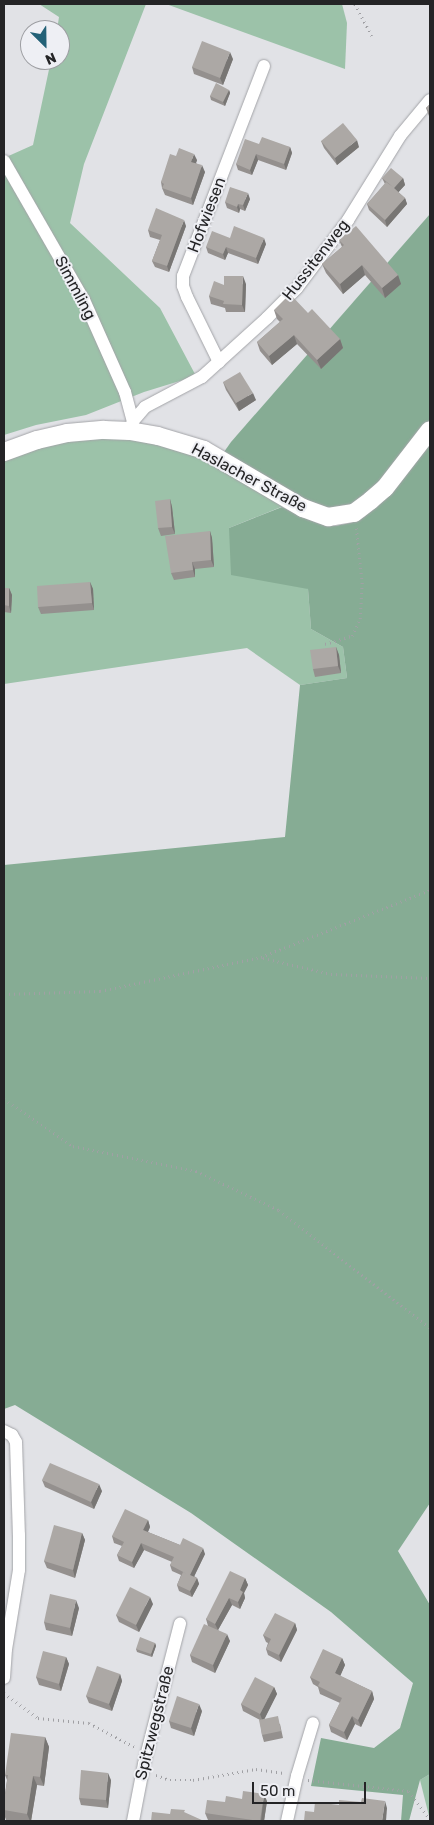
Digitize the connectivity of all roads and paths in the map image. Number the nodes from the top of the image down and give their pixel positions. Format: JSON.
{"nodes":[{"id":1,"x":355,"y":4,"type":"edge"},
{"id":2,"x":372,"y":36,"type":"dead end"},
{"id":3,"x":264,"y":66,"type":"dead end"},
{"id":4,"x":430,"y":100,"type":"edge"},
{"id":5,"x":4,"y":161,"type":"edge"},
{"id":6,"x":219,"y":362,"type":"junction"},
{"id":7,"x":132,"y":426,"type":"junction"},
{"id":8,"x":430,"y":430,"type":"edge"},
{"id":9,"x":4,"y":452,"type":"edge"},
{"id":10,"x":354,"y":513,"type":"junction"},
{"id":11,"x":325,"y":644,"type":"dead end"},
{"id":12,"x":430,"y":888,"type":"edge"},
{"id":13,"x":262,"y":957,"type":"junction"},
{"id":14,"x":430,"y":978,"type":"edge"},
{"id":15,"x":4,"y":994,"type":"edge"},
{"id":16,"x":4,"y":1099,"type":"edge"},
{"id":17,"x":430,"y":1328,"type":"edge"},
{"id":18,"x":4,"y":1431,"type":"edge"},
{"id":19,"x":180,"y":1624,"type":"dead end"},
{"id":20,"x":4,"y":1678,"type":"edge"},
{"id":21,"x":4,"y":1693,"type":"edge"},
{"id":22,"x":313,"y":1723,"type":"dead end"},
{"id":23,"x":147,"y":1754,"type":"junction"},
{"id":24,"x":143,"y":1769,"type":"junction"},
{"id":25,"x":297,"y":1776,"type":"junction"},
{"id":26,"x":315,"y":1782,"type":"dead end"},
{"id":27,"x":430,"y":1819,"type":"edge"},
{"id":28,"x":133,"y":1821,"type":"edge"},
{"id":29,"x":287,"y":1821,"type":"edge"}],
"edges":[{"from":1,"to":2,"type":"path"},
{"from":3,"to":6,"type":"street","name":"Hofwiesen"},
{"from":4,"to":6,"type":"street","name":"Hussitenweg"},
{"from":5,"to":7,"type":"street","name":"Simmling"},
{"from":6,"to":7,"type":"street","name":"Hussitenweg"},
{"from":7,"to":9,"type":"street","name":"Haslacher Straße"},
{"from":7,"to":10,"type":"street","name":"Haslacher Straße"},
{"from":8,"to":10,"type":"street"},
{"from":10,"to":11,"type":"path"},
{"from":12,"to":13,"type":"path"},
{"from":13,"to":14,"type":"path"},
{"from":13,"to":15,"type":"path"},
{"from":16,"to":17,"type":"path"},
{"from":18,"to":20,"type":"street"},
{"from":19,"to":23,"type":"street","name":"Spitzwegstraße"},
{"from":21,"to":23,"type":"path"},
{"from":22,"to":25,"type":"street"},
{"from":23,"to":24,"type":"street","name":"Spitzwegstraße"},
{"from":24,"to":25,"type":"path"},
{"from":24,"to":28,"type":"street","name":"Spitzwegstraße"},
{"from":25,"to":29,"type":"street"},
{"from":26,"to":27,"type":"path"}]}
